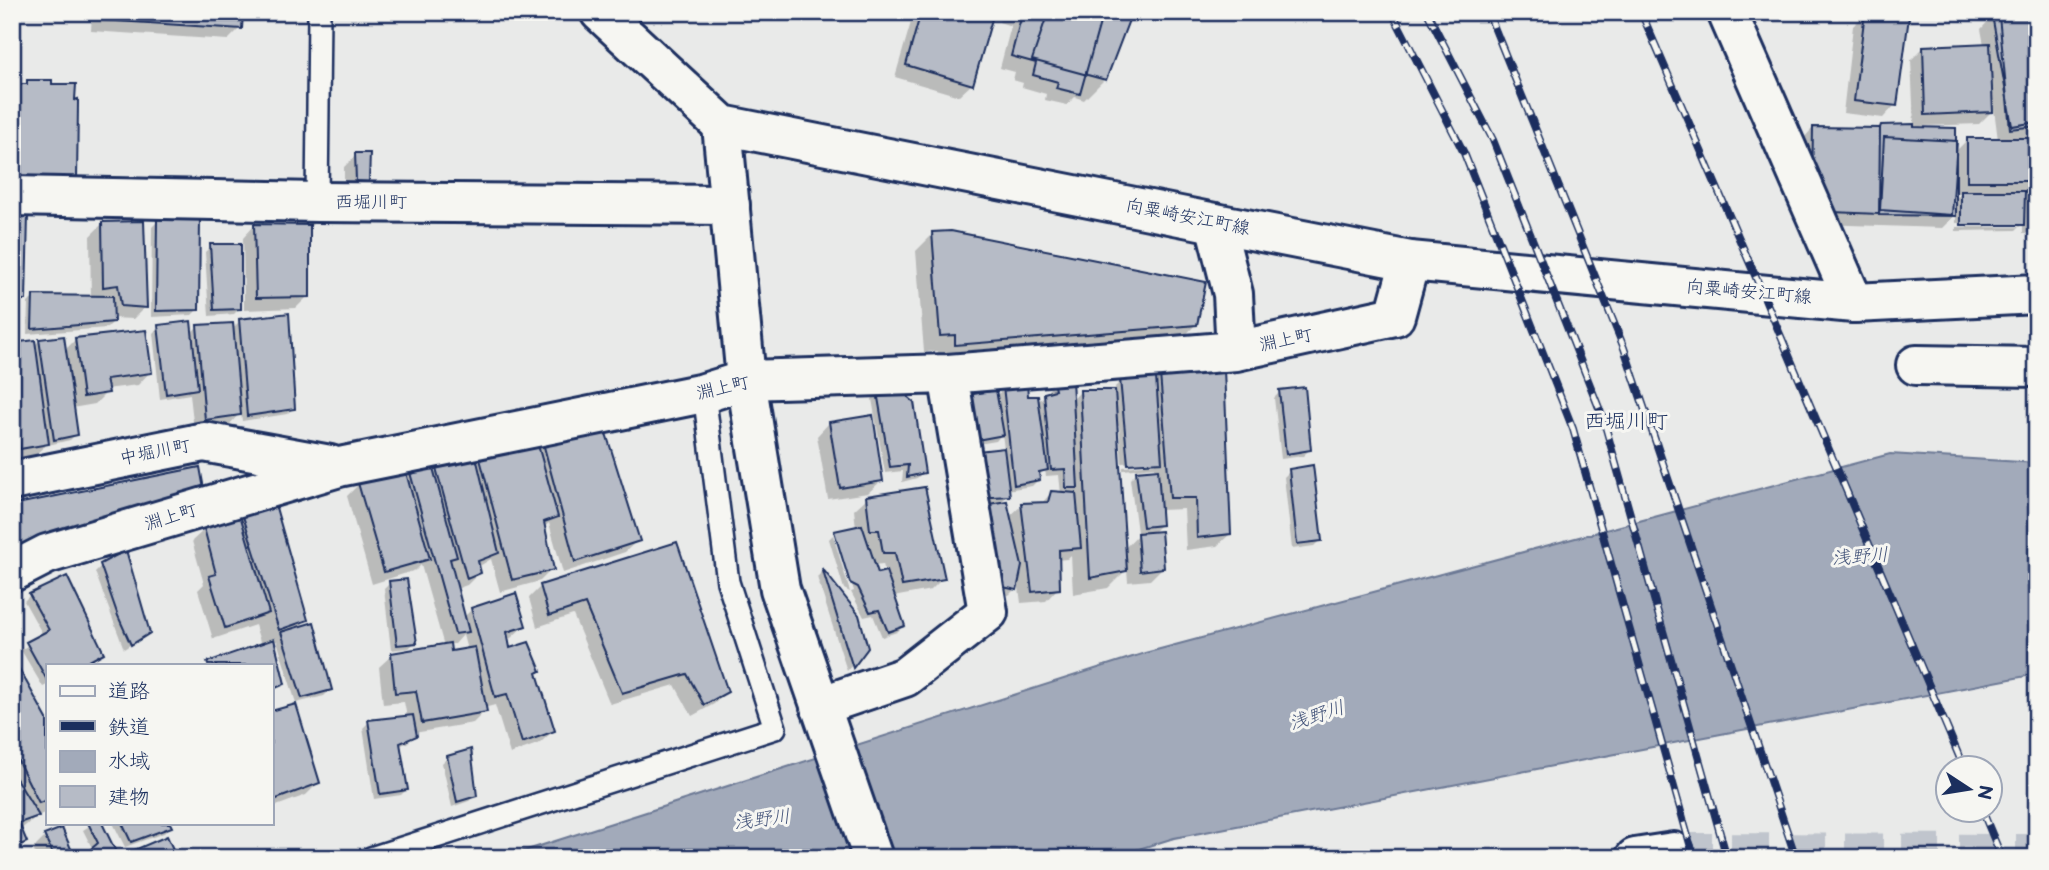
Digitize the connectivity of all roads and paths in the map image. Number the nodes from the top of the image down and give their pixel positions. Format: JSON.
{"nodes":[{"id":1,"x":319,"y":12,"type":"edge"},
{"id":2,"x":600,"y":12,"type":"edge"},
{"id":3,"x":1727,"y":12,"type":"edge"},
{"id":4,"x":722,"y":125,"type":"junction"},
{"id":5,"x":12,"y":196,"type":"edge"},
{"id":6,"x":317,"y":202,"type":"junction"},
{"id":7,"x":730,"y":205,"type":"junction"},
{"id":8,"x":1215,"y":223,"type":"junction"},
{"id":9,"x":1410,"y":261,"type":"junction"},
{"id":10,"x":2037,"y":294,"type":"edge"},
{"id":11,"x":1839,"y":301,"type":"junction"},
{"id":12,"x":1236,"y":351,"type":"junction"},
{"id":13,"x":1916,"y":365,"type":"dead end"},
{"id":14,"x":2037,"y":367,"type":"edge"},
{"id":15,"x":948,"y":374,"type":"junction"},
{"id":16,"x":747,"y":380,"type":"junction"},
{"id":17,"x":704,"y":393,"type":"junction"},
{"id":18,"x":340,"y":467,"type":"junction"},
{"id":19,"x":12,"y":481,"type":"edge"},
{"id":20,"x":12,"y":572,"type":"edge"},
{"id":21,"x":820,"y":706,"type":"junction"},
{"id":22,"x":1674,"y":852,"type":"dead end"},
{"id":23,"x":371,"y":858,"type":"edge"},
{"id":24,"x":873,"y":858,"type":"edge"},
{"id":25,"x":1635,"y":858,"type":"edge"}],
"edges":[{"from":1,"to":6,"type":"lane"},
{"from":2,"to":4,"type":"street"},
{"from":3,"to":11,"type":"street"},
{"from":4,"to":7,"type":"street"},
{"from":4,"to":8,"type":"street","name":"向粟崎安江町線"},
{"from":5,"to":6,"type":"street","name":"西堀川町"},
{"from":6,"to":7,"type":"street","name":"西堀川町"},
{"from":7,"to":16,"type":"street"},
{"from":8,"to":9,"type":"street","name":"向粟崎安江町線"},
{"from":8,"to":12,"type":"street"},
{"from":9,"to":11,"type":"street","name":"向粟崎安江町線"},
{"from":9,"to":12,"type":"street","name":"淵上町"},
{"from":10,"to":11,"type":"street","name":"向粟崎安江町線"},
{"from":12,"to":15,"type":"street","name":"淵上町"},
{"from":13,"to":14,"type":"street"},
{"from":15,"to":16,"type":"street","name":"淵上町"},
{"from":15,"to":21,"type":"street"},
{"from":16,"to":17,"type":"street","name":"淵上町"},
{"from":16,"to":21,"type":"street"},
{"from":17,"to":18,"type":"street","name":"淵上町"},
{"from":17,"to":23,"type":"lane"},
{"from":18,"to":19,"type":"street","name":"中堀川町"},
{"from":18,"to":20,"type":"street","name":"淵上町"},
{"from":21,"to":24,"type":"street"},
{"from":22,"to":25,"type":"street"}]}
